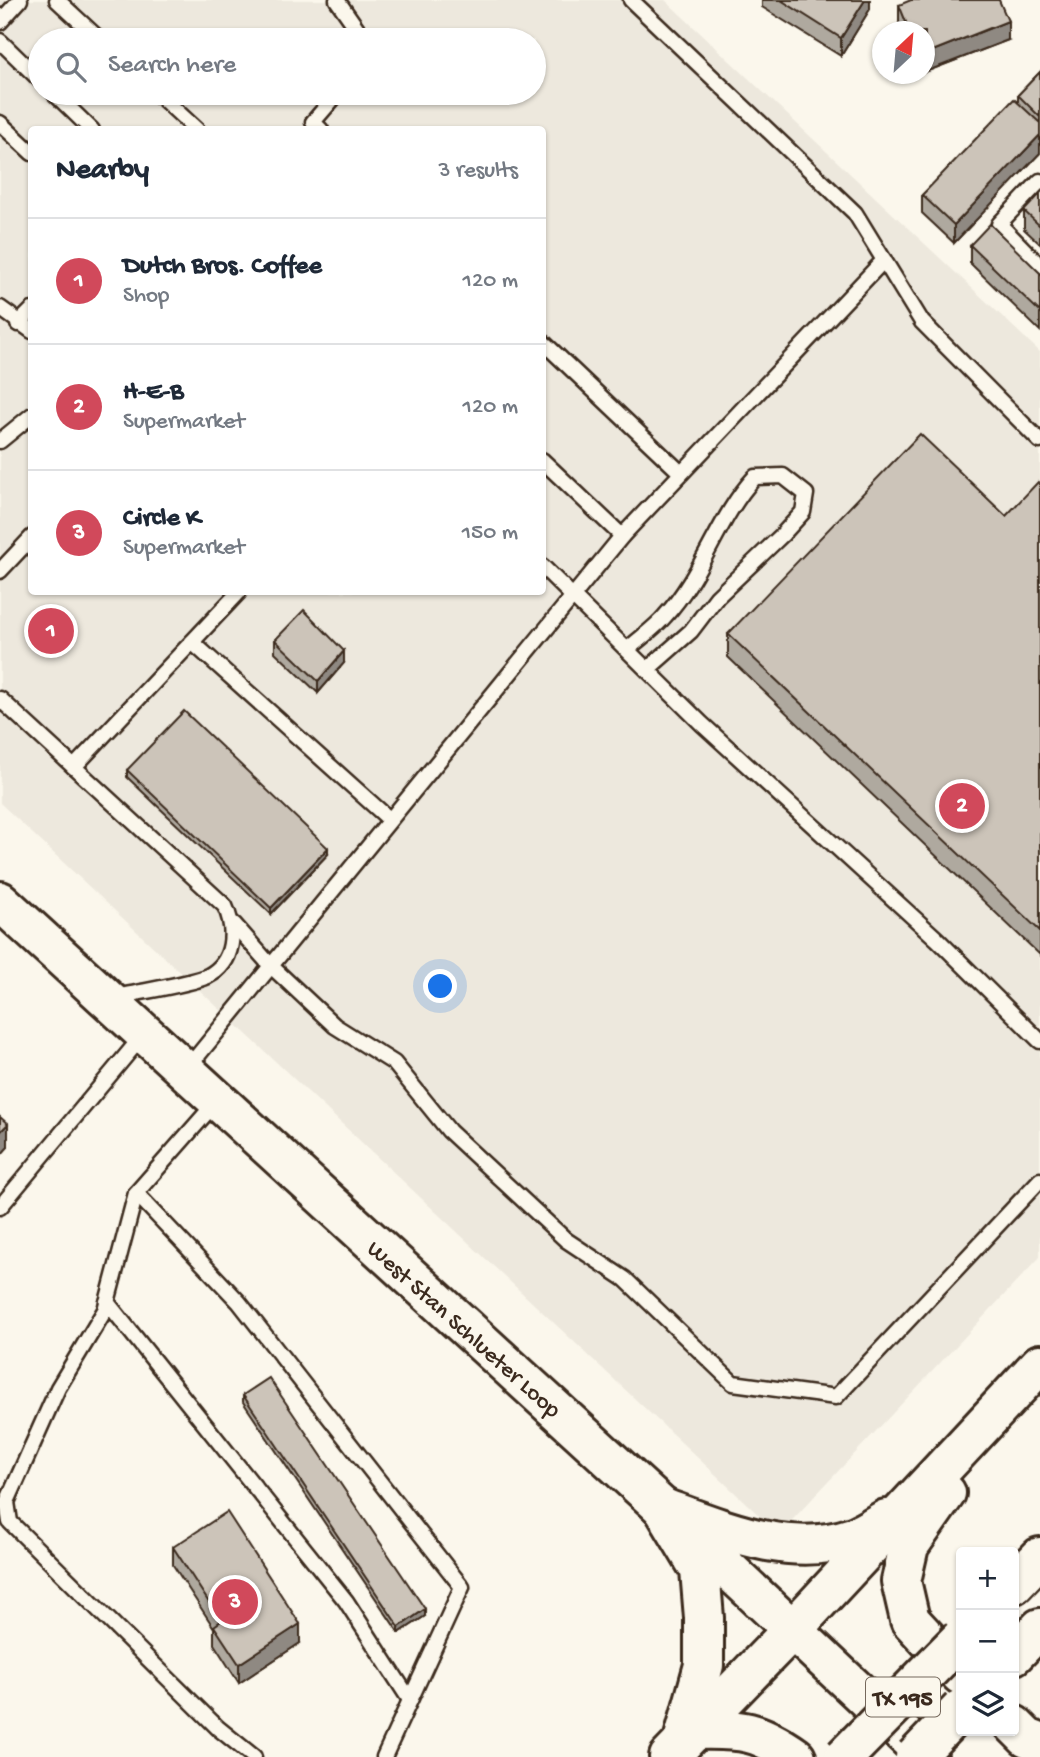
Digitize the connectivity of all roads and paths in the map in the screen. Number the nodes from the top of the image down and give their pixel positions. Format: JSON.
{"nodes":[{"id":1,"x":20,"y":0,"type":"edge"},
{"id":2,"x":57,"y":0,"type":"edge"},
{"id":3,"x":337,"y":0,"type":"edge"},
{"id":4,"x":631,"y":0,"type":"edge"},
{"id":5,"x":0,"y":22,"type":"edge"},
{"id":6,"x":87,"y":28,"type":"edge"},
{"id":7,"x":357,"y":28,"type":"edge"},
{"id":8,"x":0,"y":41,"type":"edge"},
{"id":9,"x":28,"y":68,"type":"edge"},
{"id":10,"x":66,"y":105,"type":"edge"},
{"id":11,"x":170,"y":105,"type":"edge"},
{"id":12,"x":329,"y":105,"type":"edge"},
{"id":13,"x":0,"y":123,"type":"edge"},
{"id":14,"x":88,"y":126,"type":"edge"},
{"id":15,"x":193,"y":126,"type":"edge"},
{"id":16,"x":314,"y":126,"type":"edge"},
{"id":17,"x":28,"y":149,"type":"edge"},
{"id":18,"x":1040,"y":181,"type":"edge"},
{"id":19,"x":884,"y":260,"type":"junction"},
{"id":20,"x":1040,"y":266,"type":"edge"},
{"id":21,"x":0,"y":308,"type":"edge"},
{"id":22,"x":25,"y":328,"type":"edge"},
{"id":23,"x":546,"y":345,"type":"edge"},
{"id":24,"x":28,"y":417,"type":"edge"},
{"id":25,"x":3,"y":431,"type":"edge"},
{"id":26,"x":1040,"y":440,"type":"edge"},
{"id":27,"x":546,"y":464,"type":"edge"},
{"id":28,"x":681,"y":473,"type":"junction"},
{"id":29,"x":622,"y":537,"type":"junction"},
{"id":30,"x":28,"y":541,"type":"edge"},
{"id":31,"x":546,"y":570,"type":"edge"},
{"id":32,"x":0,"y":571,"type":"edge"},
{"id":33,"x":236,"y":595,"type":"edge"},
{"id":34,"x":572,"y":595,"type":"junction"},
{"id":35,"x":192,"y":642,"type":"junction"},
{"id":36,"x":628,"y":649,"type":"junction"},
{"id":37,"x":649,"y":668,"type":"junction"},
{"id":38,"x":0,"y":699,"type":"edge"},
{"id":39,"x":74,"y":767,"type":"junction"},
{"id":40,"x":389,"y":819,"type":"junction"},
{"id":41,"x":0,"y":901,"type":"edge"},
{"id":42,"x":233,"y":923,"type":"junction"},
{"id":43,"x":270,"y":965,"type":"junction"},
{"id":44,"x":104,"y":999,"type":"junction"},
{"id":45,"x":144,"y":1033,"type":"junction"},
{"id":46,"x":1040,"y":1041,"type":"edge"},
{"id":47,"x":185,"y":1071,"type":"junction"},
{"id":48,"x":217,"y":1101,"type":"junction"},
{"id":49,"x":1040,"y":1180,"type":"edge"},
{"id":50,"x":136,"y":1193,"type":"junction"},
{"id":51,"x":0,"y":1207,"type":"edge"},
{"id":52,"x":107,"y":1303,"type":"junction"},
{"id":53,"x":1040,"y":1364,"type":"edge"},
{"id":54,"x":974,"y":1434,"type":"junction"},
{"id":55,"x":906,"y":1507,"type":"junction"},
{"id":56,"x":663,"y":1508,"type":"junction"},
{"id":57,"x":1040,"y":1628,"type":"edge"},
{"id":58,"x":793,"y":1629,"type":"junction"},
{"id":59,"x":956,"y":1643,"type":"edge"},
{"id":60,"x":1019,"y":1650,"type":"edge"},
{"id":61,"x":959,"y":1673,"type":"edge"},
{"id":62,"x":410,"y":1700,"type":"junction"},
{"id":63,"x":956,"y":1714,"type":"edge"},
{"id":64,"x":1019,"y":1730,"type":"edge"},
{"id":65,"x":1040,"y":1743,"type":"edge"},
{"id":66,"x":682,"y":1744,"type":"edge"},
{"id":67,"x":254,"y":1757,"type":"edge"},
{"id":68,"x":384,"y":1757,"type":"edge"},
{"id":69,"x":796,"y":1757,"type":"edge"},
{"id":70,"x":844,"y":1757,"type":"edge"},
{"id":71,"x":915,"y":1757,"type":"edge"},
{"id":72,"x":928,"y":1757,"type":"edge"}],
"edges":[{"from":1,"to":5,"type":"lane"},
{"from":2,"to":6,"type":"lane"},
{"from":3,"to":7,"type":"lane"},
{"from":4,"to":19,"type":"lane"},
{"from":8,"to":9,"type":"lane"},
{"from":10,"to":14,"type":"lane"},
{"from":11,"to":15,"type":"lane"},
{"from":12,"to":16,"type":"lane"},
{"from":13,"to":17,"type":"lane"},
{"from":18,"to":20,"type":"lane"},
{"from":19,"to":26,"type":"lane"},
{"from":19,"to":28,"type":"lane"},
{"from":21,"to":22,"type":"lane"},
{"from":23,"to":28,"type":"lane"},
{"from":24,"to":25,"type":"lane"},
{"from":27,"to":29,"type":"lane"},
{"from":28,"to":29,"type":"lane"},
{"from":29,"to":34,"type":"lane"},
{"from":30,"to":32,"type":"lane"},
{"from":31,"to":34,"type":"lane"},
{"from":33,"to":35,"type":"lane"},
{"from":34,"to":36,"type":"lane"},
{"from":34,"to":40,"type":"lane"},
{"from":35,"to":39,"type":"lane"},
{"from":35,"to":40,"type":"lane"},
{"from":36,"to":37,"type":"lane"},
{"from":36,"to":37,"type":"lane"},
{"from":37,"to":46,"type":"lane"},
{"from":38,"to":39,"type":"lane"},
{"from":39,"to":42,"type":"lane"},
{"from":40,"to":43,"type":"lane"},
{"from":41,"to":44,"type":"main road","name":"West Stan Schlueter Loop"},
{"from":42,"to":43,"type":"lane"},
{"from":42,"to":44,"type":"lane"},
{"from":43,"to":47,"type":"lane"},
{"from":43,"to":49,"type":"lane"},
{"from":44,"to":45,"type":"main road","name":"West Stan Schlueter Loop"},
{"from":45,"to":47,"type":"main road","name":"West Stan Schlueter Loop"},
{"from":45,"to":51,"type":"lane"},
{"from":47,"to":48,"type":"main road","name":"West Stan Schlueter Loop"},
{"from":48,"to":50,"type":"lane"},
{"from":48,"to":56,"type":"main road","name":"West Stan Schlueter Loop"},
{"from":50,"to":52,"type":"lane"},
{"from":50,"to":62,"type":"lane"},
{"from":52,"to":62,"type":"lane"},
{"from":52,"to":67,"type":"lane"},
{"from":53,"to":54,"type":"main road"},
{"from":54,"to":55,"type":"main road"},
{"from":54,"to":61,"type":"main road"},
{"from":55,"to":56,"type":"main road"},
{"from":55,"to":58,"type":"main road"},
{"from":56,"to":58,"type":"main road","name":"West Stan Schlueter Loop"},
{"from":56,"to":66,"type":"main road"},
{"from":57,"to":60,"type":"main road"},
{"from":58,"to":66,"type":"main road"},
{"from":58,"to":72,"type":"main road","name":"West Stan Schlueter Loop"},
{"from":59,"to":70,"type":"main road","number":"TX 195","bridge":true},
{"from":62,"to":68,"type":"lane"},
{"from":63,"to":71,"type":"main road","number":"TX 195","bridge":true},
{"from":64,"to":65,"type":"main road"},
{"from":66,"to":69,"type":"main road"}]}
